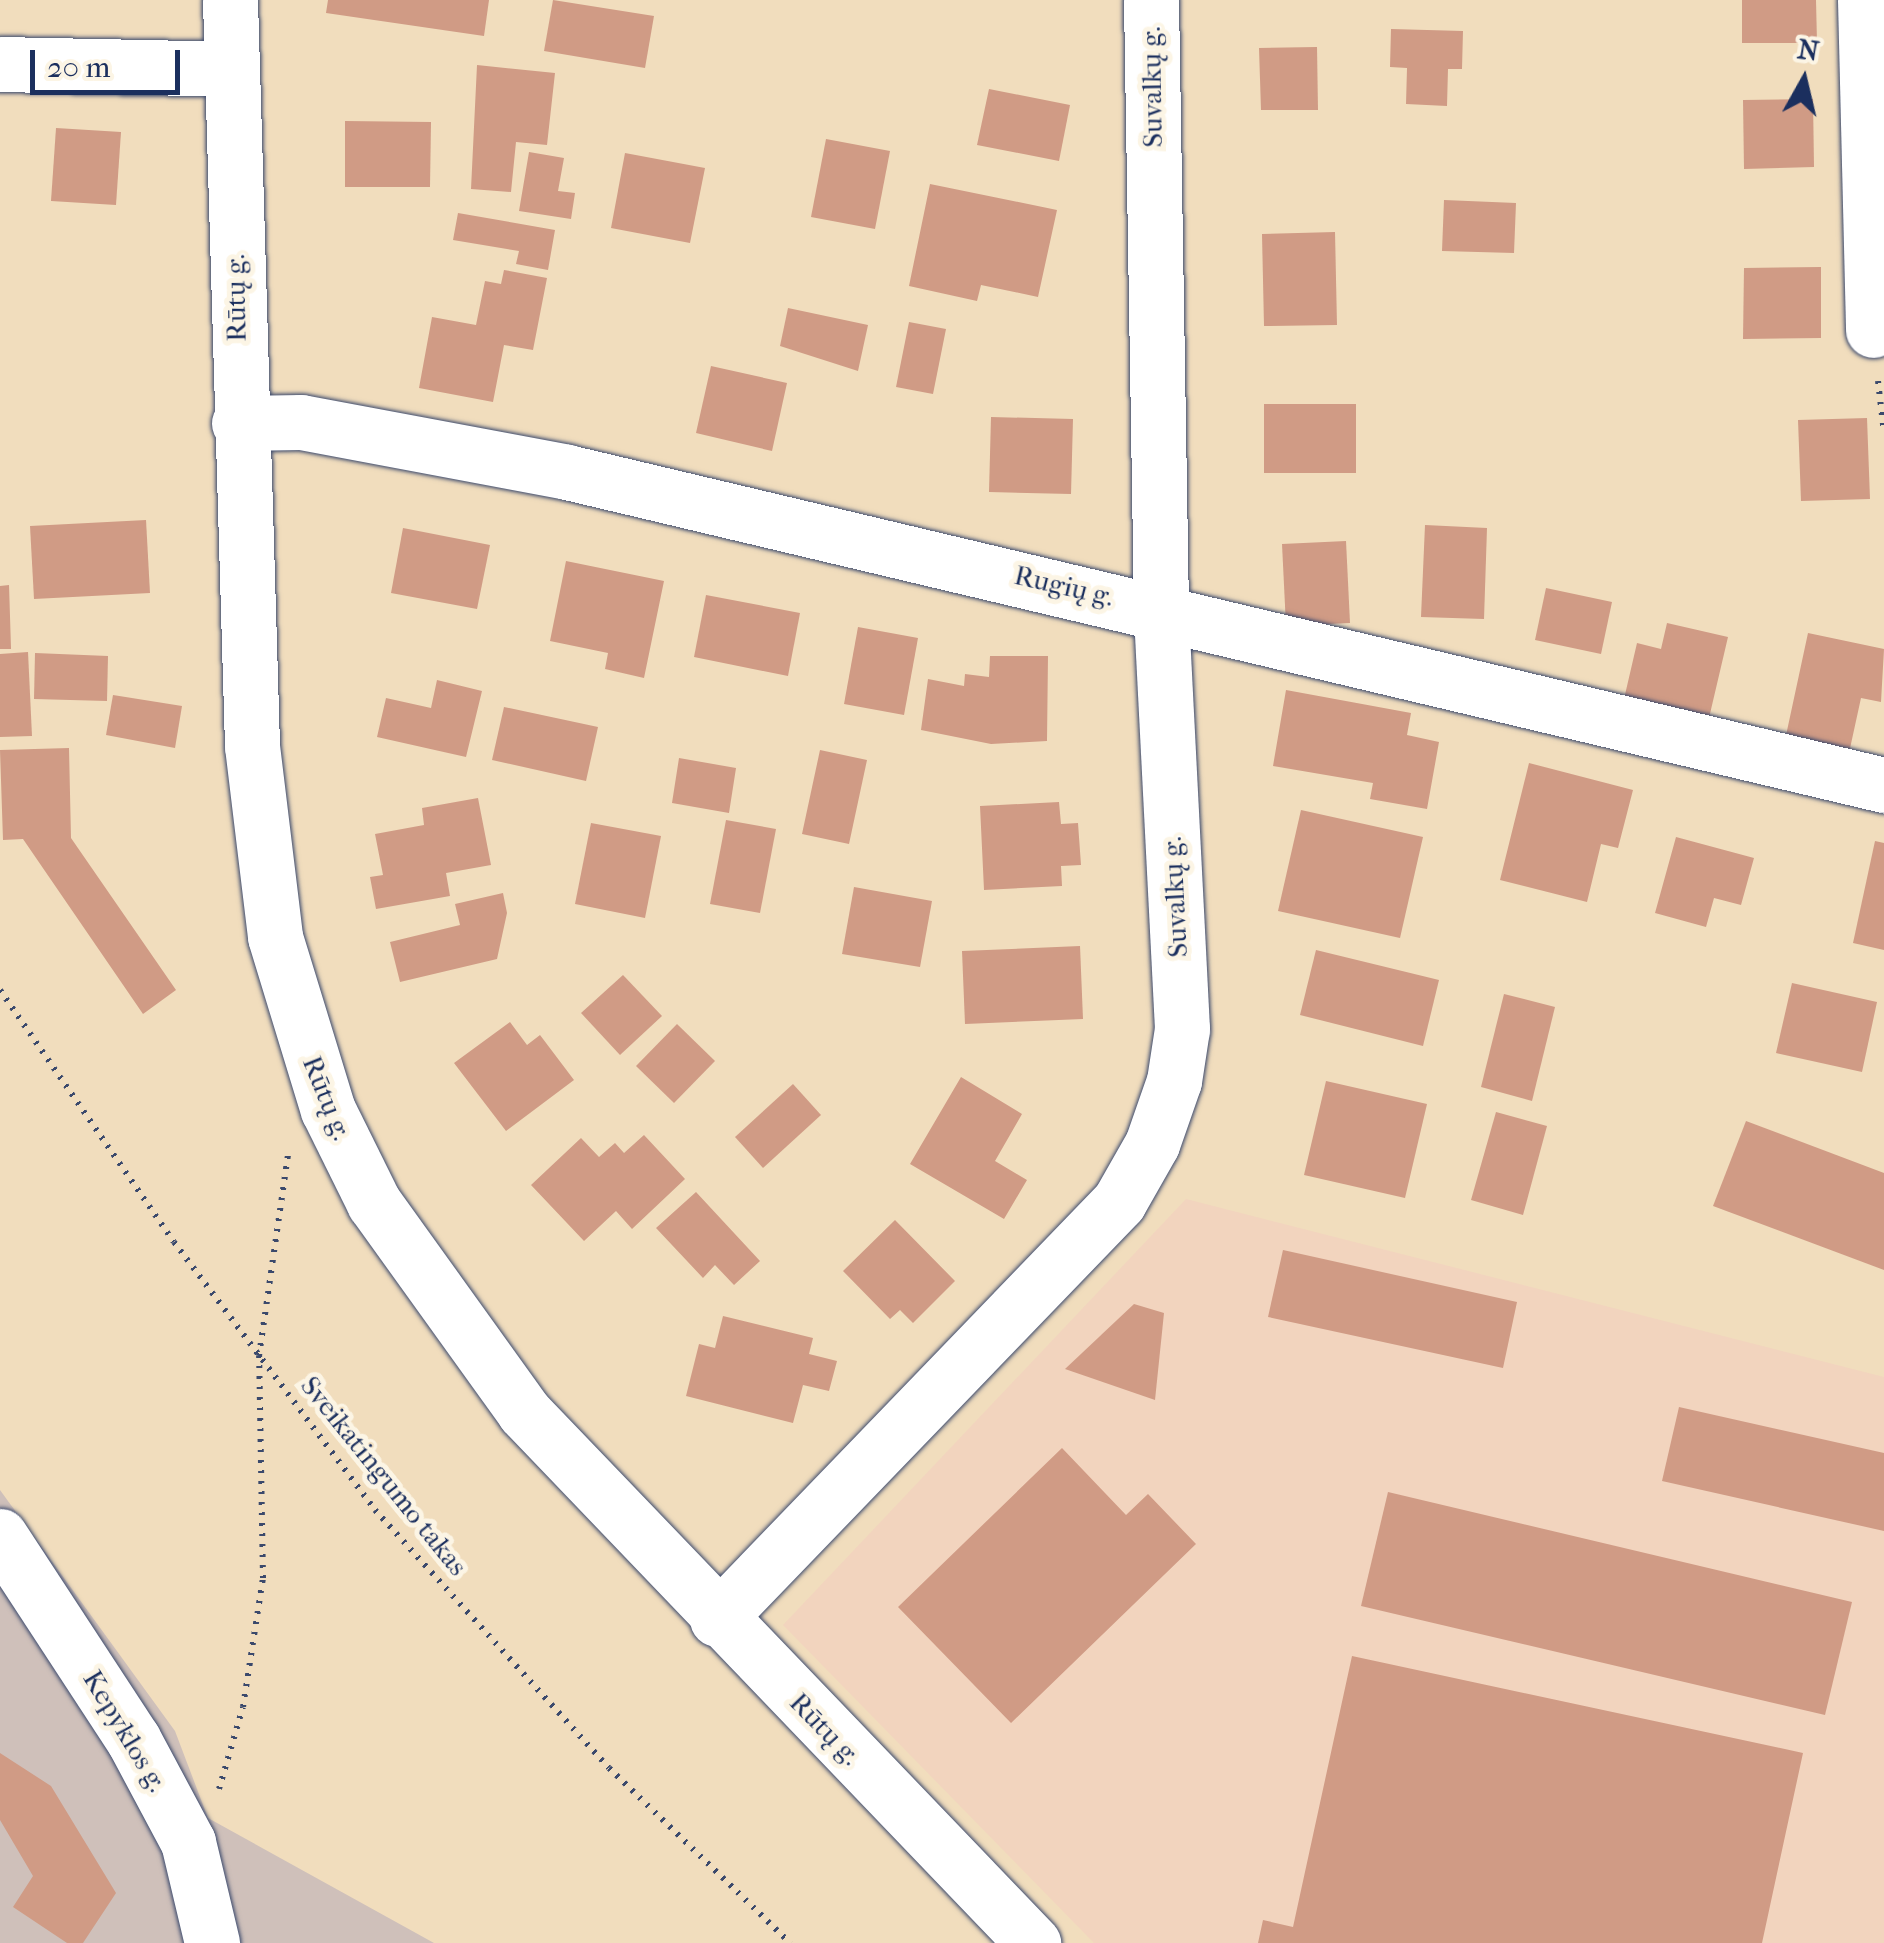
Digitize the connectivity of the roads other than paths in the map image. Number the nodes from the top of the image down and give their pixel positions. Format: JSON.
{"nodes":[{"id":1,"x":230,"y":0,"type":"edge"},
{"id":2,"x":1151,"y":0,"type":"edge"},
{"id":3,"x":1865,"y":0,"type":"edge"},
{"id":4,"x":0,"y":64,"type":"edge"},
{"id":5,"x":232,"y":68,"type":"junction"},
{"id":6,"x":1872,"y":330,"type":"dead end"},
{"id":7,"x":239,"y":423,"type":"junction"},
{"id":8,"x":1160,"y":608,"type":"junction"},
{"id":9,"x":1884,"y":785,"type":"edge"},
{"id":10,"x":0,"y":1536,"type":"edge"},
{"id":11,"x":718,"y":1619,"type":"junction"},
{"id":12,"x":212,"y":1943,"type":"edge"},
{"id":13,"x":1032,"y":1943,"type":"edge"}],
"edges":[{"from":1,"to":5,"type":"street","name":"Rūtų g."},
{"from":2,"to":8,"type":"street","name":"Suvalkų g."},
{"from":3,"to":6,"type":"street"},
{"from":4,"to":5,"type":"street"},
{"from":5,"to":7,"type":"street","name":"Rūtų g."},
{"from":7,"to":8,"type":"street","name":"Rugių g."},
{"from":7,"to":11,"type":"street","name":"Rūtų g."},
{"from":8,"to":9,"type":"street","name":"Rugių g."},
{"from":8,"to":11,"type":"street","name":"Suvalkų g."},
{"from":10,"to":12,"type":"street","name":"Kepyklos g."},
{"from":11,"to":13,"type":"street","name":"Rūtų g."}]}
